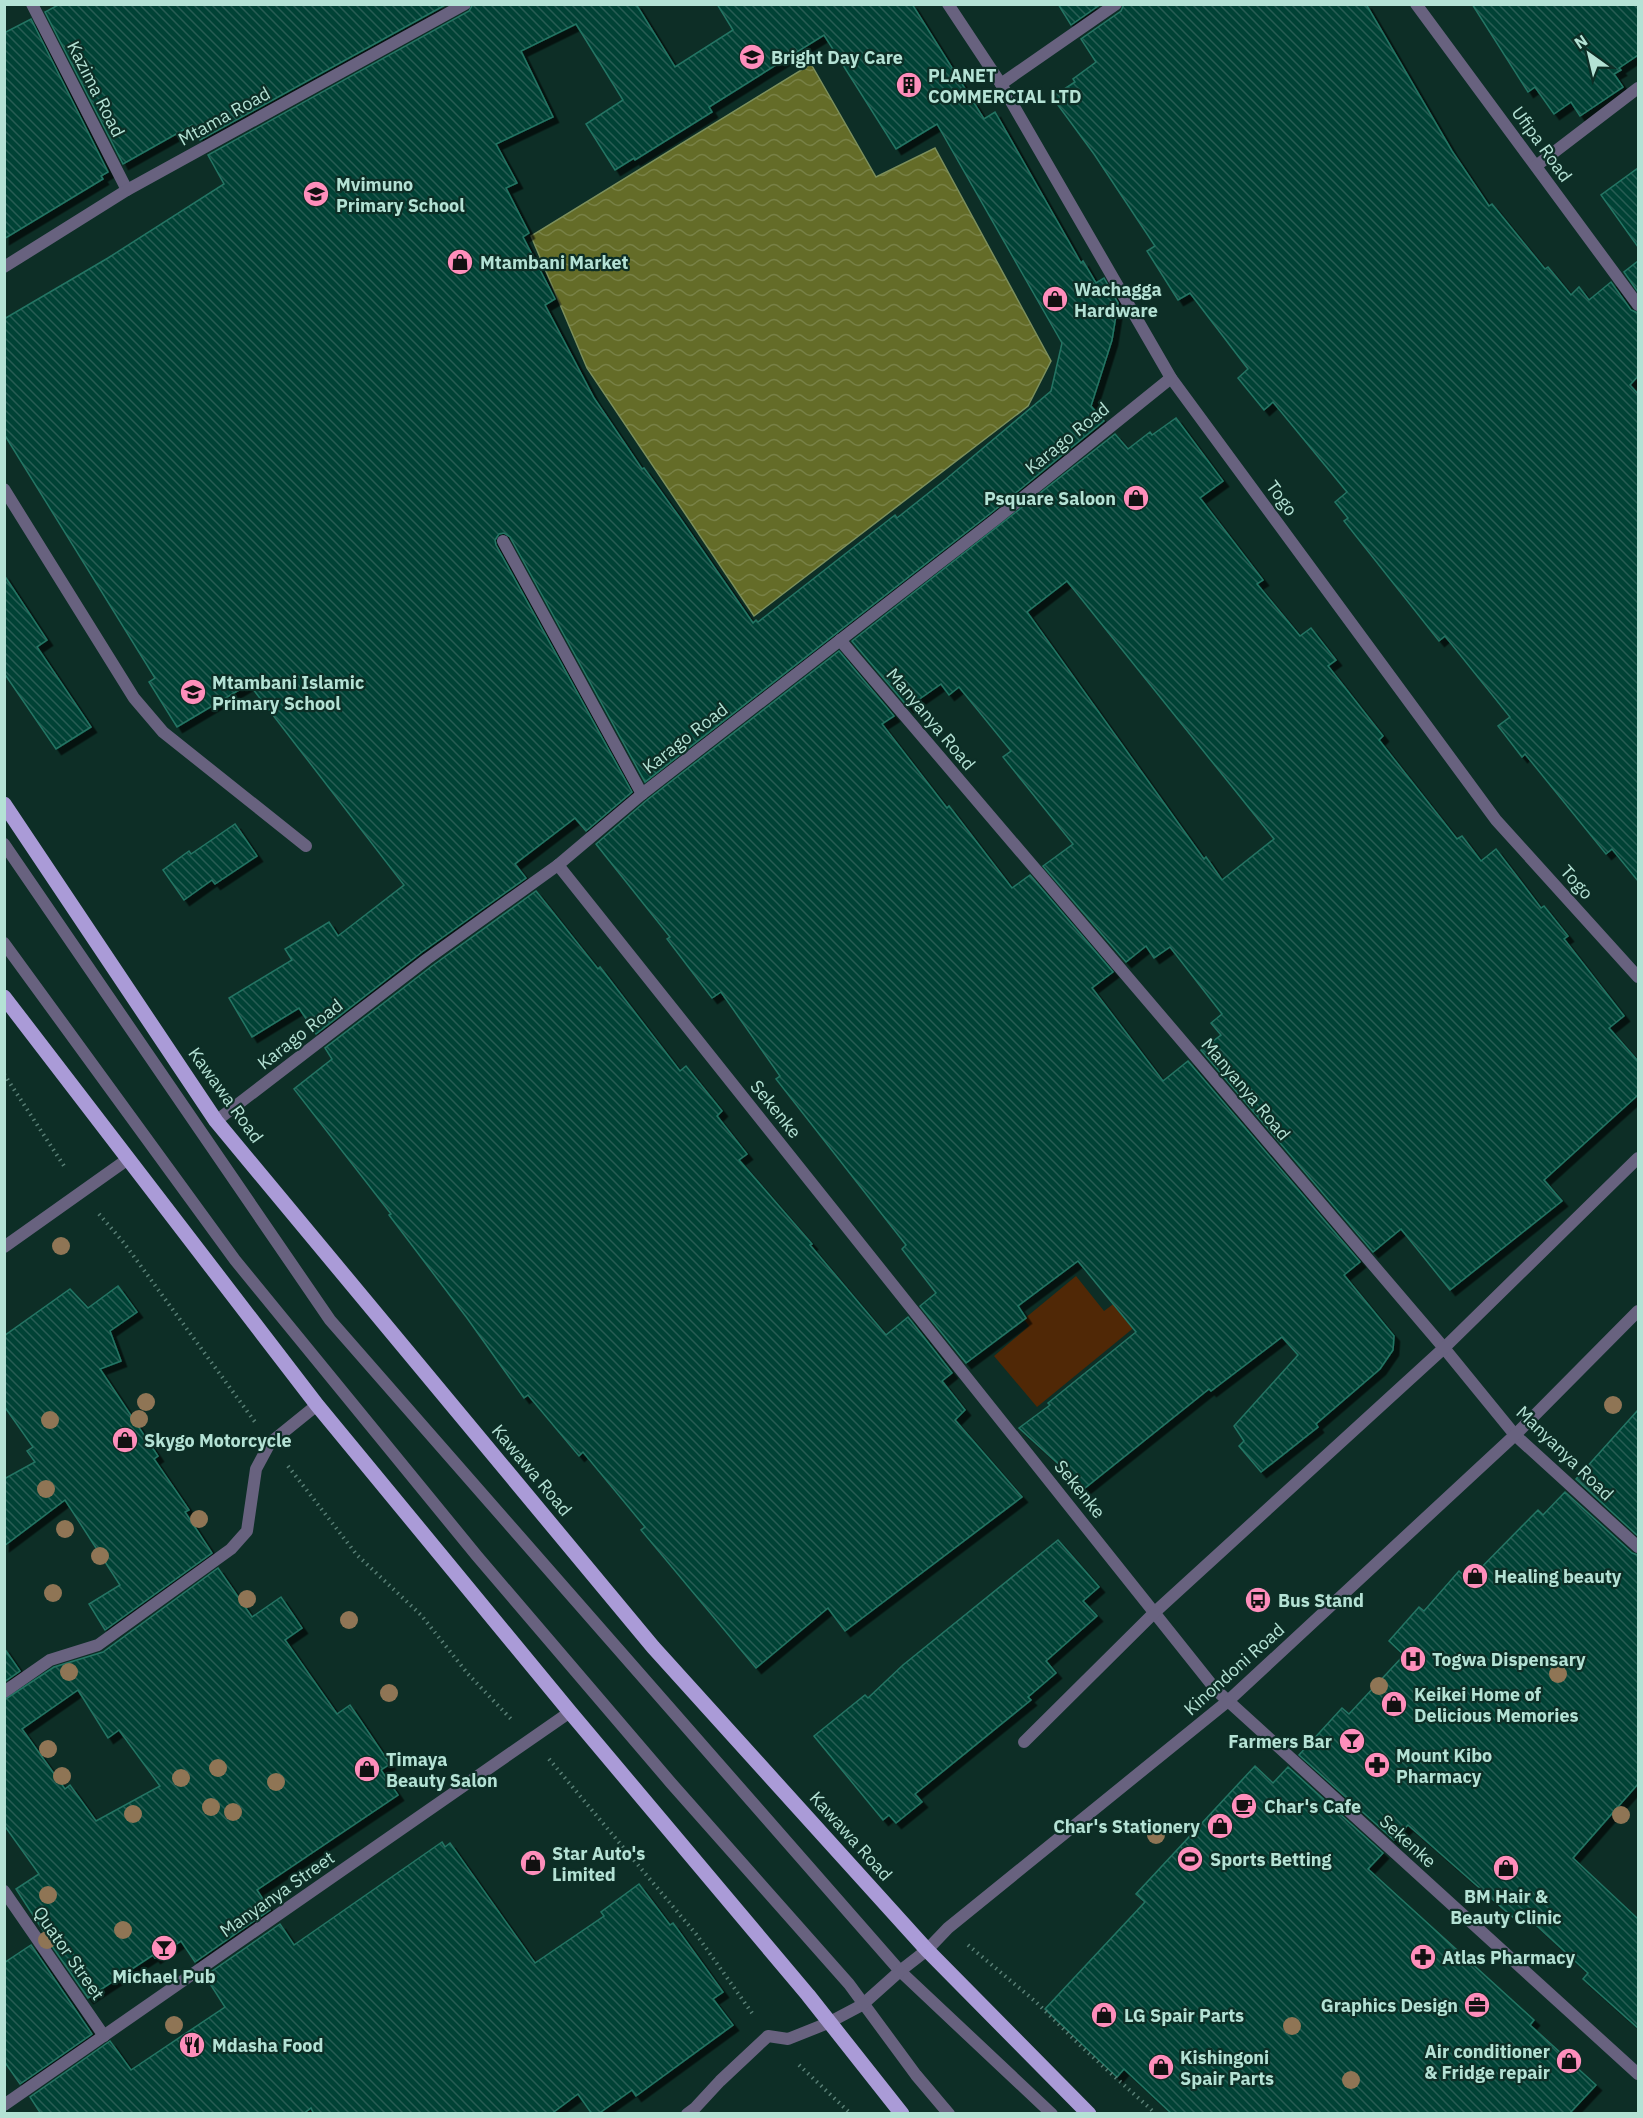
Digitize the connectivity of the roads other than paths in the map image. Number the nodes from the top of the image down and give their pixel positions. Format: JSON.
{"nodes":[{"id":1,"x":32,"y":4,"type":"edge"},
{"id":2,"x":465,"y":4,"type":"edge"},
{"id":3,"x":948,"y":4,"type":"edge"},
{"id":4,"x":1116,"y":4,"type":"edge"},
{"id":5,"x":1416,"y":4,"type":"edge"},
{"id":6,"x":1001,"y":84,"type":"junction"},
{"id":7,"x":1638,"y":88,"type":"edge"},
{"id":8,"x":1536,"y":166,"type":"junction"},
{"id":9,"x":127,"y":190,"type":"junction"},
{"id":10,"x":4,"y":267,"type":"edge"},
{"id":11,"x":1638,"y":305,"type":"edge"},
{"id":12,"x":1171,"y":378,"type":"junction"},
{"id":13,"x":4,"y":489,"type":"edge"},
{"id":14,"x":503,"y":541,"type":"dead end"},
{"id":15,"x":840,"y":640,"type":"junction"},
{"id":16,"x":642,"y":794,"type":"junction"},
{"id":17,"x":4,"y":804,"type":"edge"},
{"id":18,"x":4,"y":844,"type":"edge"},
{"id":19,"x":306,"y":846,"type":"dead end"},
{"id":20,"x":558,"y":865,"type":"junction"},
{"id":21,"x":4,"y":943,"type":"edge"},
{"id":22,"x":1638,"y":977,"type":"edge"},
{"id":23,"x":4,"y":997,"type":"edge"},
{"id":24,"x":216,"y":1121,"type":"junction"},
{"id":25,"x":1638,"y":1158,"type":"edge"},
{"id":26,"x":128,"y":1159,"type":"junction"},
{"id":27,"x":4,"y":1247,"type":"edge"},
{"id":28,"x":1638,"y":1311,"type":"edge"},
{"id":29,"x":1443,"y":1348,"type":"junction"},
{"id":30,"x":317,"y":1405,"type":"junction"},
{"id":31,"x":1515,"y":1435,"type":"junction"},
{"id":32,"x":1638,"y":1547,"type":"edge"},
{"id":33,"x":1155,"y":1612,"type":"junction"},
{"id":34,"x":4,"y":1692,"type":"edge"},
{"id":35,"x":1228,"y":1701,"type":"junction"},
{"id":36,"x":570,"y":1712,"type":"junction"},
{"id":37,"x":1024,"y":1742,"type":"dead end"},
{"id":38,"x":4,"y":1891,"type":"edge"},
{"id":39,"x":927,"y":1950,"type":"junction"},
{"id":40,"x":900,"y":1971,"type":"junction"},
{"id":41,"x":862,"y":2005,"type":"junction"},
{"id":42,"x":828,"y":2023,"type":"junction"},
{"id":43,"x":104,"y":2036,"type":"junction"},
{"id":44,"x":1638,"y":2074,"type":"edge"},
{"id":45,"x":4,"y":2105,"type":"edge"},
{"id":46,"x":694,"y":2112,"type":"edge"},
{"id":47,"x":902,"y":2114,"type":"edge"},
{"id":48,"x":949,"y":2114,"type":"edge"},
{"id":49,"x":1052,"y":2114,"type":"edge"},
{"id":50,"x":1089,"y":2114,"type":"edge"}],
"edges":[{"from":1,"to":9,"type":"street","name":"Kazima Road"},
{"from":2,"to":9,"type":"street","name":"Mtama Road"},
{"from":3,"to":6,"type":"street","name":"Togo"},
{"from":4,"to":6,"type":"street"},
{"from":5,"to":8,"type":"street","name":"Ufipa Road"},
{"from":6,"to":12,"type":"street","name":"Togo"},
{"from":7,"to":8,"type":"street"},
{"from":8,"to":11,"type":"street","name":"Ufipa Road"},
{"from":9,"to":10,"type":"street","name":"Mtama Road"},
{"from":12,"to":15,"type":"street","name":"Karago Road"},
{"from":12,"to":22,"type":"street","name":"Togo"},
{"from":13,"to":19,"type":"street"},
{"from":14,"to":16,"type":"street"},
{"from":15,"to":16,"type":"street","name":"Karago Road"},
{"from":15,"to":29,"type":"street","name":"Manyanya Road"},
{"from":16,"to":20,"type":"street","name":"Karago Road"},
{"from":17,"to":24,"type":"main road","name":"Kawawa Road"},
{"from":18,"to":40,"type":"street"},
{"from":20,"to":24,"type":"street","name":"Karago Road"},
{"from":20,"to":33,"type":"street","name":"Sekenke"},
{"from":21,"to":41,"type":"street"},
{"from":23,"to":26,"type":"main road"},
{"from":24,"to":39,"type":"main road","name":"Kawawa Road"},
{"from":25,"to":29,"type":"street"},
{"from":26,"to":27,"type":"street"},
{"from":26,"to":30,"type":"main road"},
{"from":28,"to":31,"type":"street","name":"Kinondoni Road"},
{"from":29,"to":31,"type":"street","name":"Manyanya Road"},
{"from":29,"to":33,"type":"street"},
{"from":30,"to":34,"type":"street"},
{"from":30,"to":36,"type":"main road"},
{"from":31,"to":32,"type":"street","name":"Manyanya Road"},
{"from":31,"to":35,"type":"street","name":"Kinondoni Road"},
{"from":33,"to":35,"type":"street","name":"Sekenke"},
{"from":33,"to":37,"type":"street"},
{"from":35,"to":39,"type":"street","name":"Kinondoni Road"},
{"from":35,"to":44,"type":"street","name":"Sekenke"},
{"from":36,"to":42,"type":"main road"},
{"from":36,"to":43,"type":"street","name":"Manyanya Street"},
{"from":38,"to":43,"type":"street","name":"Quator Street"},
{"from":39,"to":40,"type":"street","name":"Kinondoni Road"},
{"from":39,"to":50,"type":"main road","name":"Kawawa Road"},
{"from":40,"to":41,"type":"street","name":"Kinondoni Road"},
{"from":40,"to":49,"type":"street"},
{"from":41,"to":42,"type":"street","name":"Kinondoni Road"},
{"from":41,"to":48,"type":"street"},
{"from":42,"to":46,"type":"street","name":"Kinondoni Road"},
{"from":42,"to":47,"type":"main road"},
{"from":43,"to":45,"type":"street","name":"Manyanya Street"}]}
